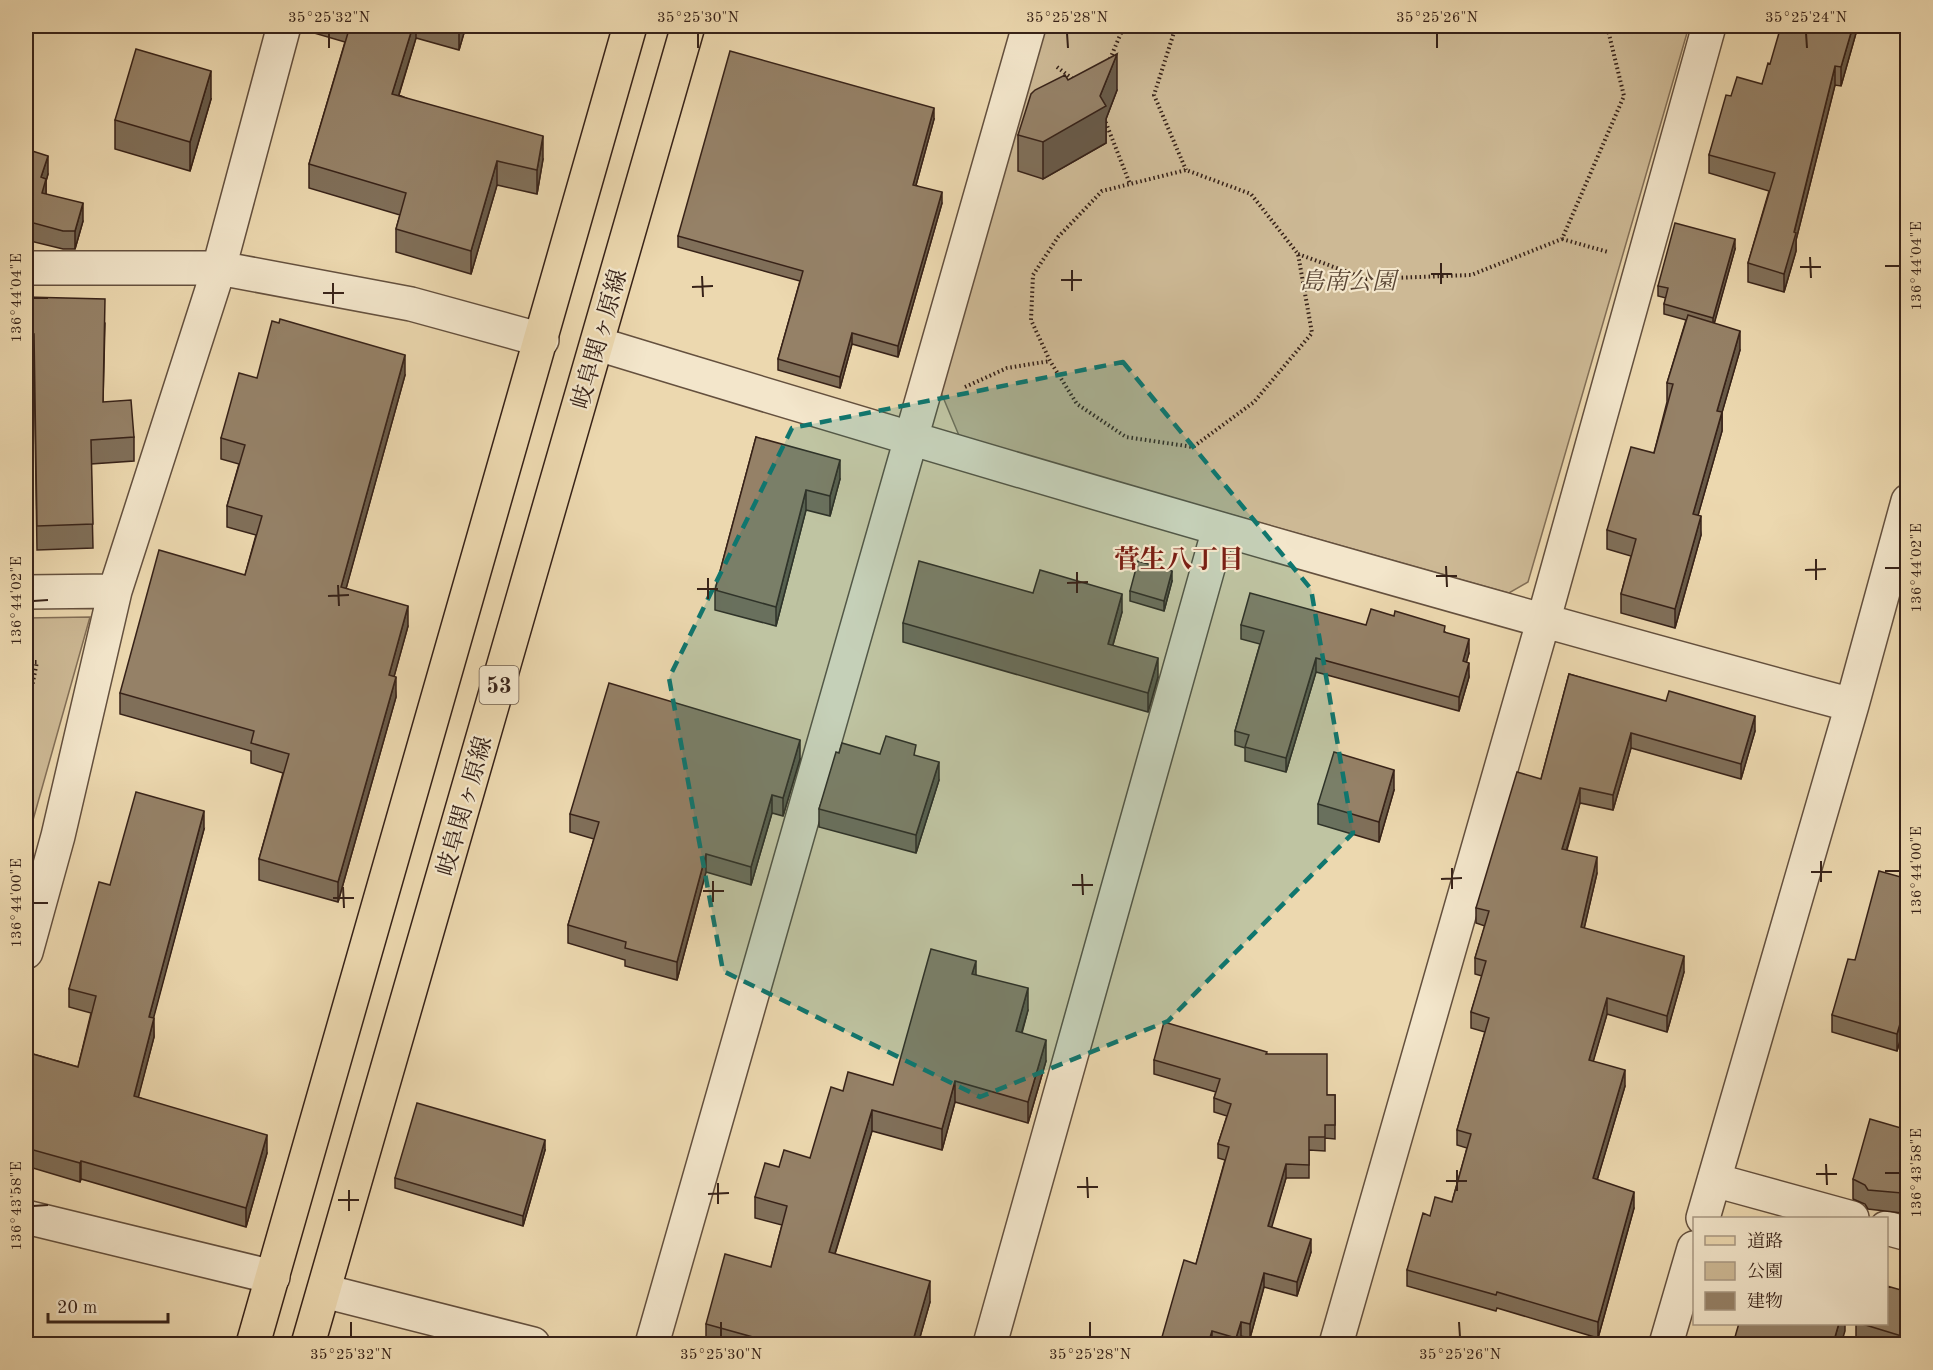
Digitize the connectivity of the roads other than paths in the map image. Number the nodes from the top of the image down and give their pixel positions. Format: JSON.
{"nodes":[{"id":1,"x":284,"y":26,"type":"edge"},
{"id":2,"x":630,"y":26,"type":"edge"},
{"id":3,"x":687,"y":26,"type":"edge"},
{"id":4,"x":1709,"y":26,"type":"edge"},
{"id":5,"x":1026,"y":34,"type":"edge"},
{"id":6,"x":26,"y":268,"type":"edge"},
{"id":7,"x":219,"y":268,"type":"junction"},
{"id":8,"x":542,"y":340,"type":"junction"},
{"id":9,"x":598,"y":344,"type":"junction"},
{"id":10,"x":910,"y":439,"type":"junction"},
{"id":11,"x":1908,"y":501,"type":"edge"},
{"id":12,"x":1219,"y":529,"type":"junction"},
{"id":13,"x":115,"y":591,"type":"junction"},
{"id":14,"x":26,"y":592,"type":"edge"},
{"id":15,"x":1543,"y":622,"type":"junction"},
{"id":16,"x":1852,"y":705,"type":"junction"},
{"id":17,"x":26,"y":952,"type":"edge"},
{"id":18,"x":1714,"y":1180,"type":"junction"},
{"id":19,"x":26,"y":1217,"type":"edge"},
{"id":20,"x":1703,"y":1217,"type":"edge"},
{"id":21,"x":1848,"y":1217,"type":"edge"},
{"id":22,"x":1888,"y":1228,"type":"edge"},
{"id":23,"x":1908,"y":1234,"type":"edge"},
{"id":24,"x":1693,"y":1255,"type":"edge"},
{"id":25,"x":273,"y":1277,"type":"junction"},
{"id":26,"x":324,"y":1291,"type":"junction"},
{"id":27,"x":254,"y":1344,"type":"edge"},
{"id":28,"x":308,"y":1344,"type":"edge"},
{"id":29,"x":533,"y":1344,"type":"edge"},
{"id":30,"x":652,"y":1344,"type":"edge"},
{"id":31,"x":990,"y":1344,"type":"edge"},
{"id":32,"x":1336,"y":1344,"type":"edge"},
{"id":33,"x":1666,"y":1344,"type":"edge"}],
"edges":[{"from":1,"to":7,"type":"street"},
{"from":2,"to":8,"type":"main road","number":"53"},
{"from":3,"to":9,"type":"main road","name":"岐阜関ヶ原線","number":"53"},
{"from":4,"to":15,"type":"street"},
{"from":5,"to":10,"type":"street"},
{"from":6,"to":7,"type":"street"},
{"from":7,"to":8,"type":"street"},
{"from":7,"to":13,"type":"street"},
{"from":8,"to":25,"type":"main road","number":"53"},
{"from":9,"to":10,"type":"street"},
{"from":9,"to":26,"type":"main road","name":"岐阜関ヶ原線","number":"53"},
{"from":10,"to":12,"type":"street"},
{"from":10,"to":30,"type":"street"},
{"from":11,"to":16,"type":"street"},
{"from":12,"to":15,"type":"street"},
{"from":12,"to":31,"type":"street"},
{"from":13,"to":14,"type":"street"},
{"from":13,"to":17,"type":"street"},
{"from":15,"to":16,"type":"street"},
{"from":15,"to":32,"type":"street"},
{"from":16,"to":18,"type":"street"},
{"from":18,"to":20,"type":"street"},
{"from":18,"to":21,"type":"street"},
{"from":19,"to":25,"type":"street"},
{"from":22,"to":23,"type":"street"},
{"from":24,"to":33,"type":"street"},
{"from":25,"to":27,"type":"main road","number":"53"},
{"from":26,"to":28,"type":"main road","name":"岐阜関ヶ原線","number":"53"},
{"from":26,"to":29,"type":"street"}]}
